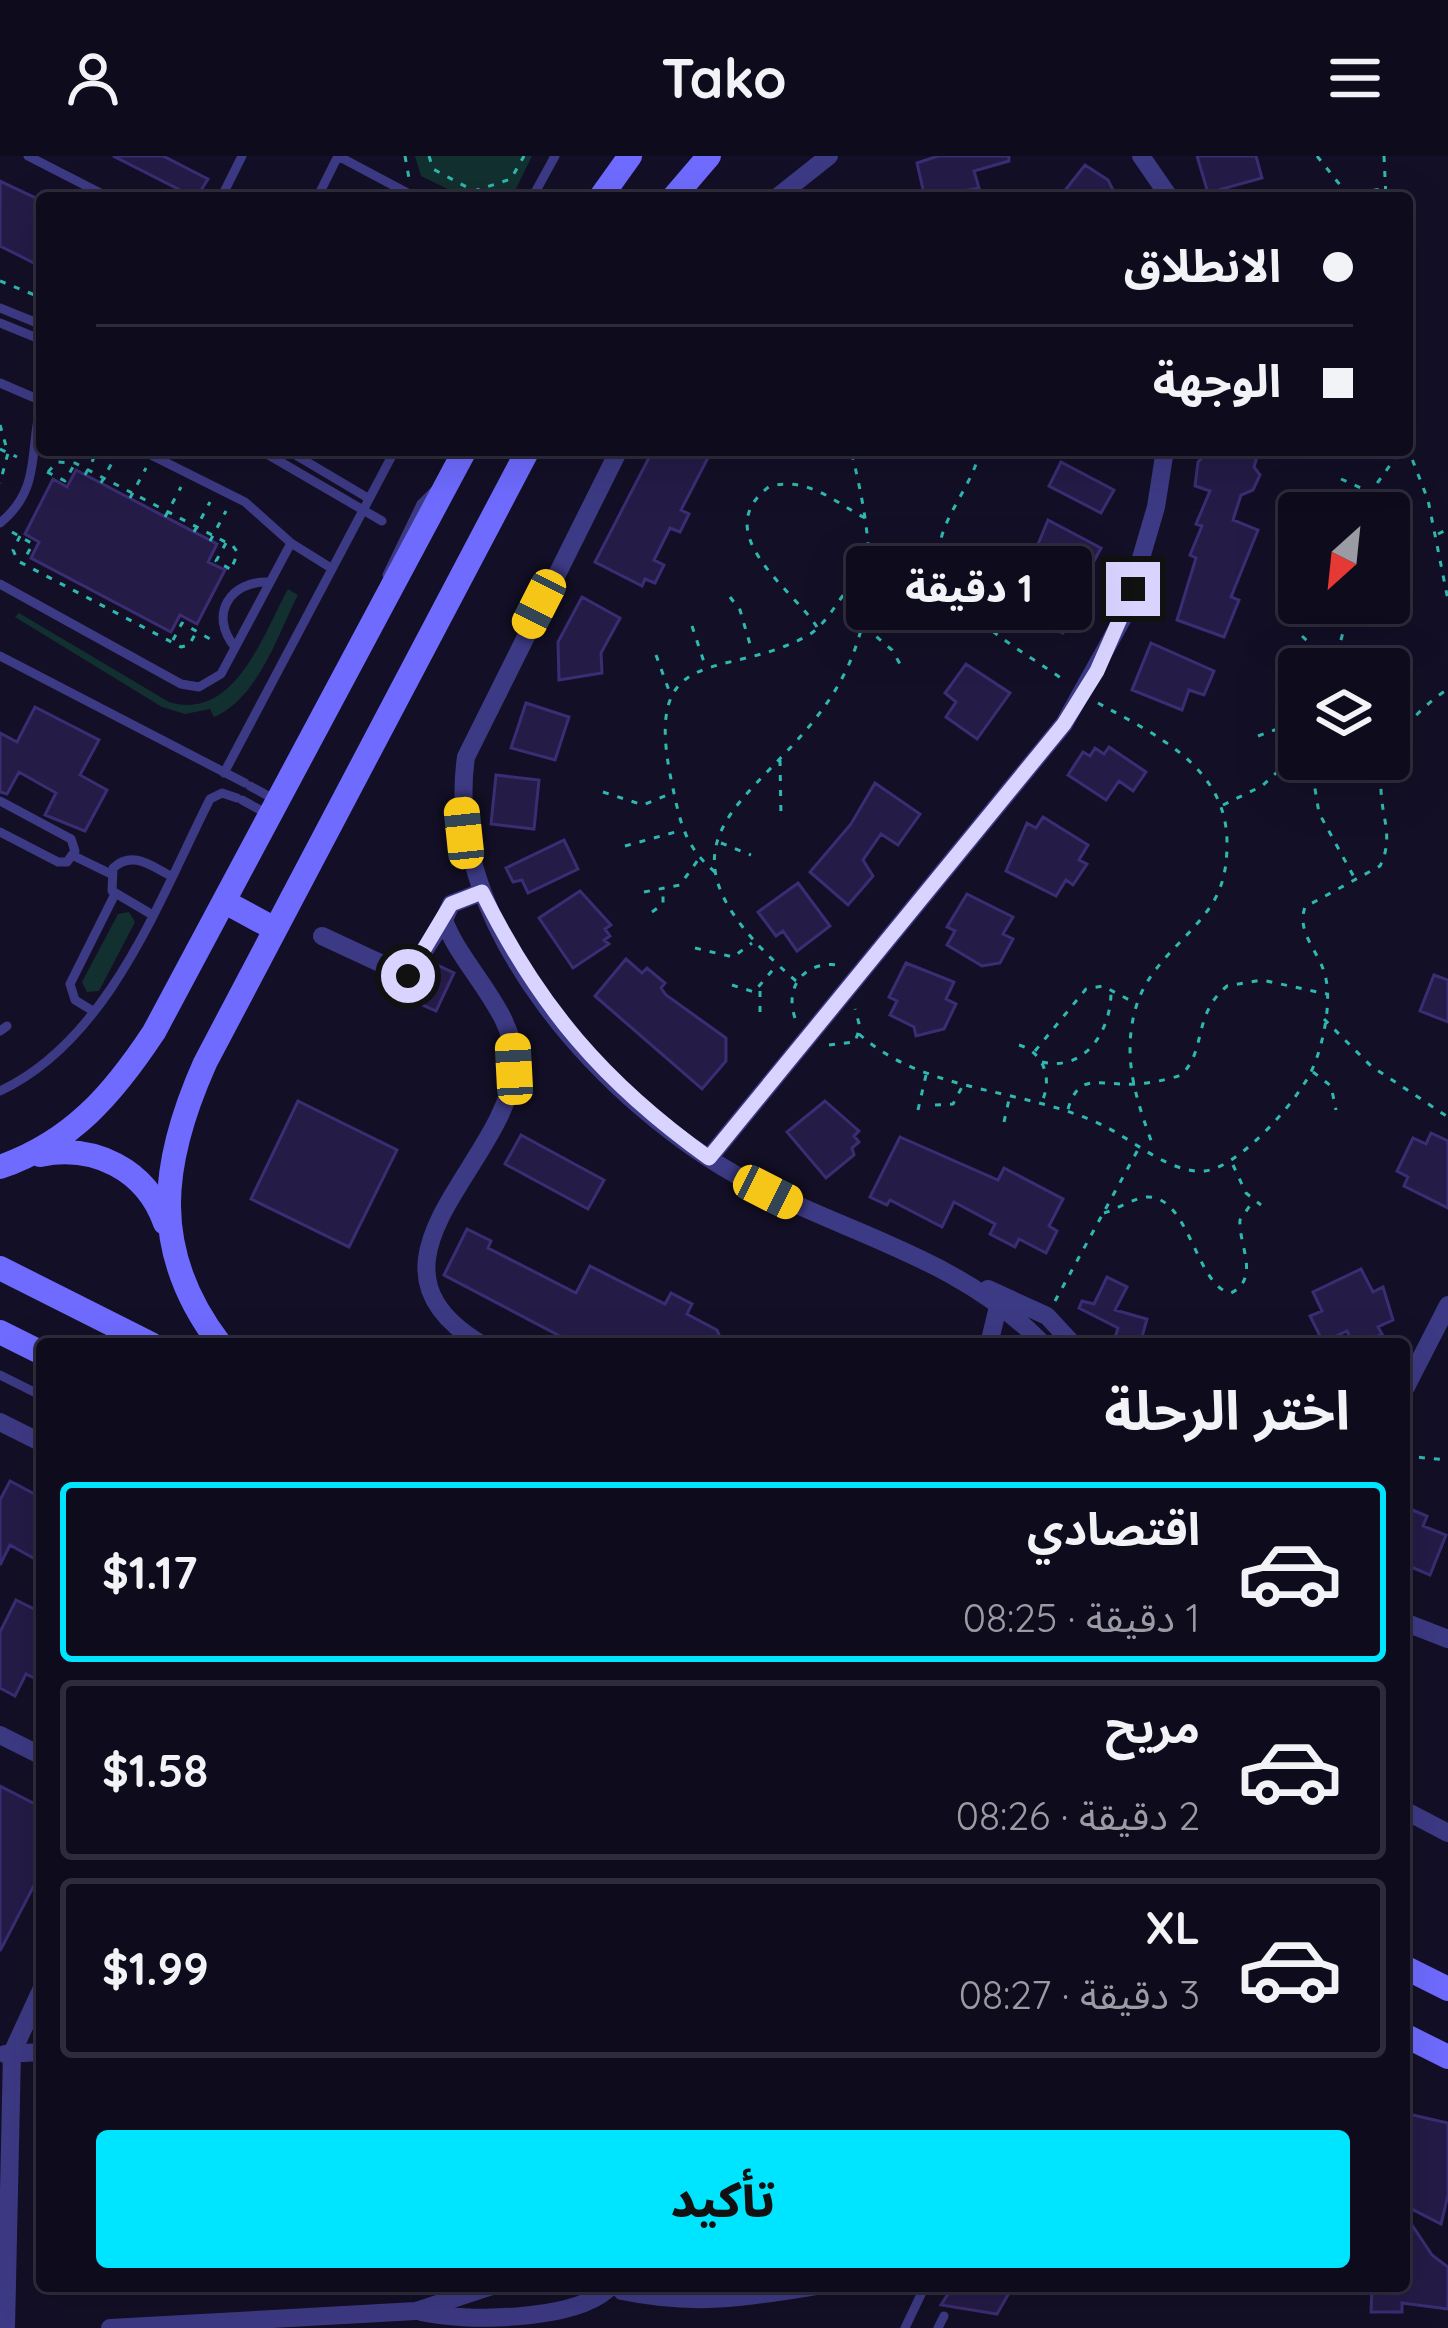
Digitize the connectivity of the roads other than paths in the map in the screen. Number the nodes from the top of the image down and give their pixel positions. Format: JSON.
{"nodes":[{"id":1,"x":28,"y":156,"type":"edge"},
{"id":2,"x":242,"y":156,"type":"edge"},
{"id":3,"x":338,"y":156,"type":"edge"},
{"id":4,"x":555,"y":156,"type":"edge"},
{"id":5,"x":630,"y":156,"type":"edge"},
{"id":6,"x":709,"y":156,"type":"edge"},
{"id":7,"x":829,"y":156,"type":"edge"},
{"id":8,"x":1142,"y":156,"type":"edge"},
{"id":9,"x":98,"y":192,"type":"edge"},
{"id":10,"x":224,"y":192,"type":"edge"},
{"id":11,"x":319,"y":192,"type":"edge"},
{"id":12,"x":407,"y":192,"type":"edge"},
{"id":13,"x":535,"y":192,"type":"edge"},
{"id":14,"x":604,"y":192,"type":"edge"},
{"id":15,"x":678,"y":192,"type":"edge"},
{"id":16,"x":784,"y":192,"type":"edge"},
{"id":17,"x":1166,"y":192,"type":"edge"},
{"id":18,"x":0,"y":308,"type":"edge"},
{"id":19,"x":0,"y":323,"type":"edge"},
{"id":20,"x":36,"y":323,"type":"edge"},
{"id":21,"x":36,"y":338,"type":"edge"},
{"id":22,"x":0,"y":383,"type":"edge"},
{"id":23,"x":36,"y":398,"type":"edge"},
{"id":24,"x":36,"y":452,"type":"edge"},
{"id":25,"x":152,"y":456,"type":"edge"},
{"id":26,"x":270,"y":456,"type":"edge"},
{"id":27,"x":297,"y":456,"type":"edge"},
{"id":28,"x":389,"y":456,"type":"edge"},
{"id":29,"x":462,"y":456,"type":"edge"},
{"id":30,"x":525,"y":456,"type":"edge"},
{"id":31,"x":616,"y":456,"type":"edge"},
{"id":32,"x":1164,"y":456,"type":"edge"},
{"id":33,"x":445,"y":488,"type":"junction"},
{"id":34,"x":368,"y":498,"type":"junction"},
{"id":35,"x":362,"y":510,"type":"junction"},
{"id":36,"x":0,"y":524,"type":"edge"},
{"id":37,"x":405,"y":534,"type":"junction"},
{"id":38,"x":291,"y":543,"type":"junction"},
{"id":39,"x":331,"y":568,"type":"junction"},
{"id":40,"x":270,"y":582,"type":"junction"},
{"id":41,"x":0,"y":584,"type":"edge"},
{"id":42,"x":389,"y":593,"type":"junction"},
{"id":43,"x":234,"y":649,"type":"junction"},
{"id":44,"x":0,"y":656,"type":"edge"},
{"id":45,"x":311,"y":741,"type":"junction"},
{"id":46,"x":224,"y":772,"type":"junction"},
{"id":47,"x":270,"y":796,"type":"junction"},
{"id":48,"x":4,"y":804,"type":"edge"},
{"id":49,"x":262,"y":811,"type":"junction"},
{"id":50,"x":33,"y":819,"type":"junction"},
{"id":51,"x":0,"y":822,"type":"edge"},
{"id":52,"x":0,"y":832,"type":"edge"},
{"id":53,"x":21,"y":843,"type":"junction"},
{"id":54,"x":253,"y":852,"type":"junction"},
{"id":55,"x":74,"y":856,"type":"junction"},
{"id":56,"x":111,"y":874,"type":"junction"},
{"id":57,"x":171,"y":876,"type":"junction"},
{"id":58,"x":482,"y":892,"type":"junction"},
{"id":59,"x":116,"y":894,"type":"junction"},
{"id":60,"x":226,"y":902,"type":"junction"},
{"id":61,"x":151,"y":914,"type":"junction"},
{"id":62,"x":444,"y":920,"type":"junction"},
{"id":63,"x":275,"y":929,"type":"junction"},
{"id":64,"x":322,"y":936,"type":"dead end"},
{"id":65,"x":94,"y":1011,"type":"junction"},
{"id":66,"x":0,"y":1091,"type":"edge"},
{"id":67,"x":30,"y":1157,"type":"junction"},
{"id":68,"x":709,"y":1158,"type":"junction"},
{"id":69,"x":0,"y":1167,"type":"edge"},
{"id":70,"x":170,"y":1236,"type":"junction"},
{"id":71,"x":0,"y":1268,"type":"edge"},
{"id":72,"x":976,"y":1286,"type":"junction"},
{"id":73,"x":998,"y":1303,"type":"junction"},
{"id":74,"x":1448,"y":1305,"type":"edge"},
{"id":75,"x":0,"y":1332,"type":"edge"},
{"id":76,"x":139,"y":1338,"type":"edge"},
{"id":77,"x":216,"y":1338,"type":"edge"},
{"id":78,"x":473,"y":1338,"type":"edge"},
{"id":79,"x":990,"y":1338,"type":"edge"},
{"id":80,"x":1036,"y":1338,"type":"edge"},
{"id":81,"x":1067,"y":1338,"type":"edge"},
{"id":82,"x":36,"y":1350,"type":"edge"},
{"id":83,"x":0,"y":1375,"type":"edge"},
{"id":84,"x":1410,"y":1379,"type":"edge"},
{"id":85,"x":36,"y":1393,"type":"edge"},
{"id":86,"x":0,"y":1422,"type":"edge"},
{"id":87,"x":36,"y":1440,"type":"edge"},
{"id":88,"x":1410,"y":1624,"type":"edge"},
{"id":89,"x":1448,"y":1639,"type":"edge"},
{"id":90,"x":0,"y":1735,"type":"edge"},
{"id":91,"x":36,"y":1753,"type":"edge"},
{"id":92,"x":1410,"y":1813,"type":"edge"},
{"id":93,"x":1448,"y":1833,"type":"edge"},
{"id":94,"x":1410,"y":1970,"type":"edge"},
{"id":95,"x":1448,"y":1989,"type":"edge"},
{"id":96,"x":36,"y":1999,"type":"edge"},
{"id":97,"x":1410,"y":2038,"type":"edge"},
{"id":98,"x":36,"y":2052,"type":"edge"},
{"id":99,"x":6,"y":2054,"type":"edge"},
{"id":100,"x":1448,"y":2057,"type":"edge"},
{"id":101,"x":474,"y":2292,"type":"edge"},
{"id":102,"x":609,"y":2292,"type":"edge"},
{"id":103,"x":632,"y":2292,"type":"edge"},
{"id":104,"x":762,"y":2292,"type":"edge"},
{"id":105,"x":779,"y":2292,"type":"edge"},
{"id":106,"x":922,"y":2292,"type":"edge"},
{"id":107,"x":767,"y":2294,"type":"junction"},
{"id":108,"x":416,"y":2311,"type":"junction"},
{"id":109,"x":944,"y":2315,"type":"dead end"},
{"id":110,"x":6,"y":2328,"type":"edge"},
{"id":111,"x":110,"y":2328,"type":"edge"},
{"id":112,"x":905,"y":2328,"type":"edge"},
{"id":113,"x":938,"y":2328,"type":"edge"}],
"edges":[{"from":1,"to":9,"type":"lane"},
{"from":2,"to":10,"type":"lane"},
{"from":3,"to":11,"type":"lane"},
{"from":3,"to":12,"type":"lane"},
{"from":4,"to":13,"type":"lane"},
{"from":5,"to":14,"type":"main road"},
{"from":6,"to":15,"type":"main road"},
{"from":7,"to":16,"type":"street"},
{"from":8,"to":17,"type":"street"},
{"from":18,"to":20,"type":"lane"},
{"from":19,"to":21,"type":"lane"},
{"from":22,"to":23,"type":"lane"},
{"from":24,"to":36,"type":"lane"},
{"from":25,"to":38,"type":"lane"},
{"from":26,"to":35,"type":"lane"},
{"from":27,"to":34,"type":"lane"},
{"from":28,"to":34,"type":"lane"},
{"from":29,"to":33,"type":"main road"},
{"from":30,"to":63,"type":"main road"},
{"from":31,"to":58,"type":"street"},
{"from":32,"to":68,"type":"street"},
{"from":33,"to":37,"type":"lane"},
{"from":33,"to":42,"type":"main road"},
{"from":34,"to":35,"type":"lane"},
{"from":35,"to":37,"type":"lane"},
{"from":35,"to":39,"type":"lane"},
{"from":37,"to":42,"type":"lane"},
{"from":38,"to":39,"type":"lane"},
{"from":38,"to":40,"type":"lane"},
{"from":39,"to":46,"type":"lane"},
{"from":40,"to":43,"type":"lane"},
{"from":40,"to":43,"type":"lane"},
{"from":41,"to":43,"type":"lane"},
{"from":42,"to":45,"type":"main road"},
{"from":44,"to":46,"type":"lane"},
{"from":45,"to":47,"type":"lane"},
{"from":45,"to":54,"type":"main road"},
{"from":46,"to":47,"type":"lane"},
{"from":47,"to":49,"type":"lane"},
{"from":48,"to":50,"type":"lane"},
{"from":48,"to":51,"type":"lane"},
{"from":49,"to":54,"type":"lane"},
{"from":49,"to":57,"type":"lane"},
{"from":50,"to":53,"type":"lane"},
{"from":50,"to":55,"type":"lane"},
{"from":52,"to":53,"type":"lane"},
{"from":53,"to":55,"type":"lane"},
{"from":54,"to":60,"type":"main road"},
{"from":55,"to":56,"type":"lane"},
{"from":56,"to":57,"type":"lane"},
{"from":56,"to":59,"type":"lane"},
{"from":57,"to":61,"type":"lane"},
{"from":58,"to":62,"type":"street"},
{"from":58,"to":68,"type":"street"},
{"from":59,"to":61,"type":"lane"},
{"from":59,"to":65,"type":"lane"},
{"from":60,"to":63,"type":"main road"},
{"from":60,"to":67,"type":"main road"},
{"from":61,"to":65,"type":"lane"},
{"from":62,"to":64,"type":"street"},
{"from":62,"to":78,"type":"street"},
{"from":63,"to":70,"type":"main road"},
{"from":65,"to":66,"type":"lane"},
{"from":67,"to":69,"type":"main road"},
{"from":67,"to":70,"type":"main road"},
{"from":68,"to":72,"type":"street"},
{"from":70,"to":77,"type":"main road"},
{"from":71,"to":76,"type":"main road"},
{"from":72,"to":73,"type":"street"},
{"from":72,"to":81,"type":"street"},
{"from":73,"to":79,"type":"street"},
{"from":73,"to":80,"type":"street"},
{"from":74,"to":84,"type":"street"},
{"from":75,"to":82,"type":"main road"},
{"from":83,"to":85,"type":"lane"},
{"from":86,"to":87,"type":"street"},
{"from":88,"to":89,"type":"street"},
{"from":90,"to":91,"type":"street"},
{"from":92,"to":93,"type":"street"},
{"from":94,"to":95,"type":"main road"},
{"from":96,"to":99,"type":"street"},
{"from":97,"to":100,"type":"main road"},
{"from":98,"to":99,"type":"street"},
{"from":99,"to":110,"type":"street"},
{"from":101,"to":108,"type":"street"},
{"from":102,"to":108,"type":"street"},
{"from":103,"to":107,"type":"street"},
{"from":104,"to":107,"type":"street"},
{"from":105,"to":107,"type":"street"},
{"from":106,"to":112,"type":"lane"},
{"from":108,"to":111,"type":"street"},
{"from":109,"to":113,"type":"lane"}]}
